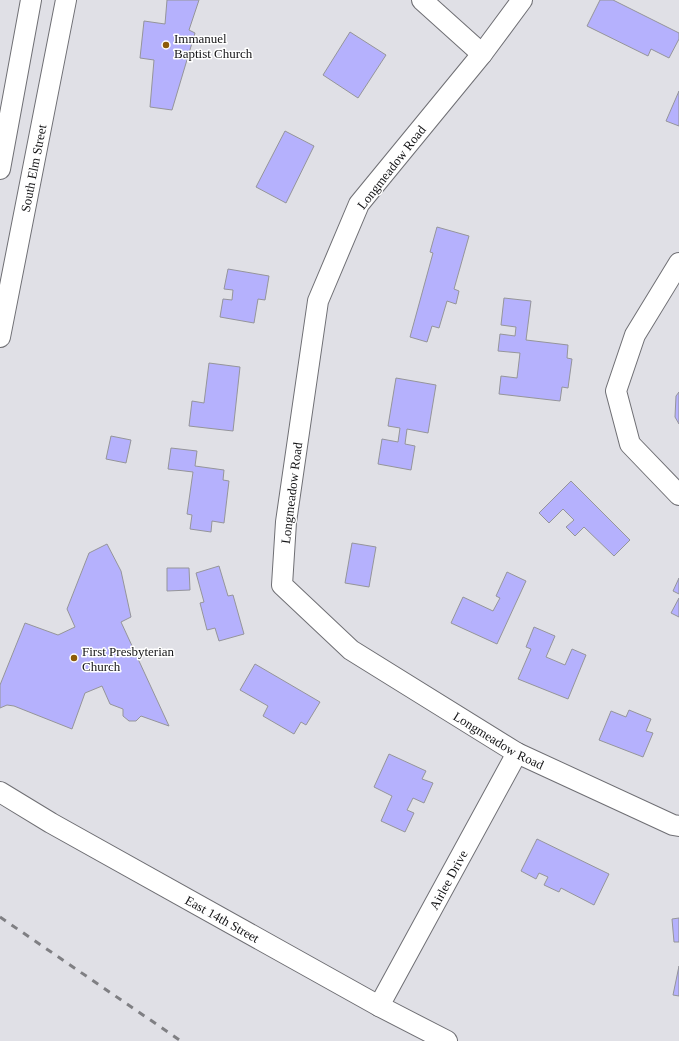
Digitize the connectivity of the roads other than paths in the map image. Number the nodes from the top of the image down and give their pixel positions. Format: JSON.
{"nodes":[{"id":1,"x":32,"y":0,"type":"edge"},
{"id":2,"x":64,"y":0,"type":"edge"},
{"id":3,"x":422,"y":0,"type":"edge"},
{"id":4,"x":522,"y":0,"type":"edge"},
{"id":5,"x":482,"y":54,"type":"junction"},
{"id":6,"x":0,"y":169,"type":"edge"},
{"id":7,"x":679,"y":263,"type":"edge"},
{"id":8,"x":4,"y":287,"type":"edge"},
{"id":9,"x":0,"y":337,"type":"edge"},
{"id":10,"x":679,"y":495,"type":"edge"},
{"id":11,"x":517,"y":752,"type":"junction"},
{"id":12,"x":0,"y":792,"type":"edge"},
{"id":13,"x":679,"y":826,"type":"edge"},
{"id":14,"x":379,"y":1006,"type":"junction"},
{"id":15,"x":447,"y":1041,"type":"edge"}],
"edges":[{"from":1,"to":6,"type":"street"},
{"from":2,"to":8,"type":"street","name":"South Elm Street"},
{"from":3,"to":5,"type":"street"},
{"from":4,"to":5,"type":"street","name":"Longmeadow Road"},
{"from":5,"to":11,"type":"street","name":"Longmeadow Road"},
{"from":7,"to":10,"type":"street"},
{"from":8,"to":9,"type":"street","name":"South Elm Street"},
{"from":11,"to":13,"type":"street","name":"Longmeadow Road"},
{"from":11,"to":14,"type":"street","name":"Airlee Drive"},
{"from":12,"to":14,"type":"street","name":"East 14th Street"},
{"from":14,"to":15,"type":"street","name":"East 14th Street"}]}
